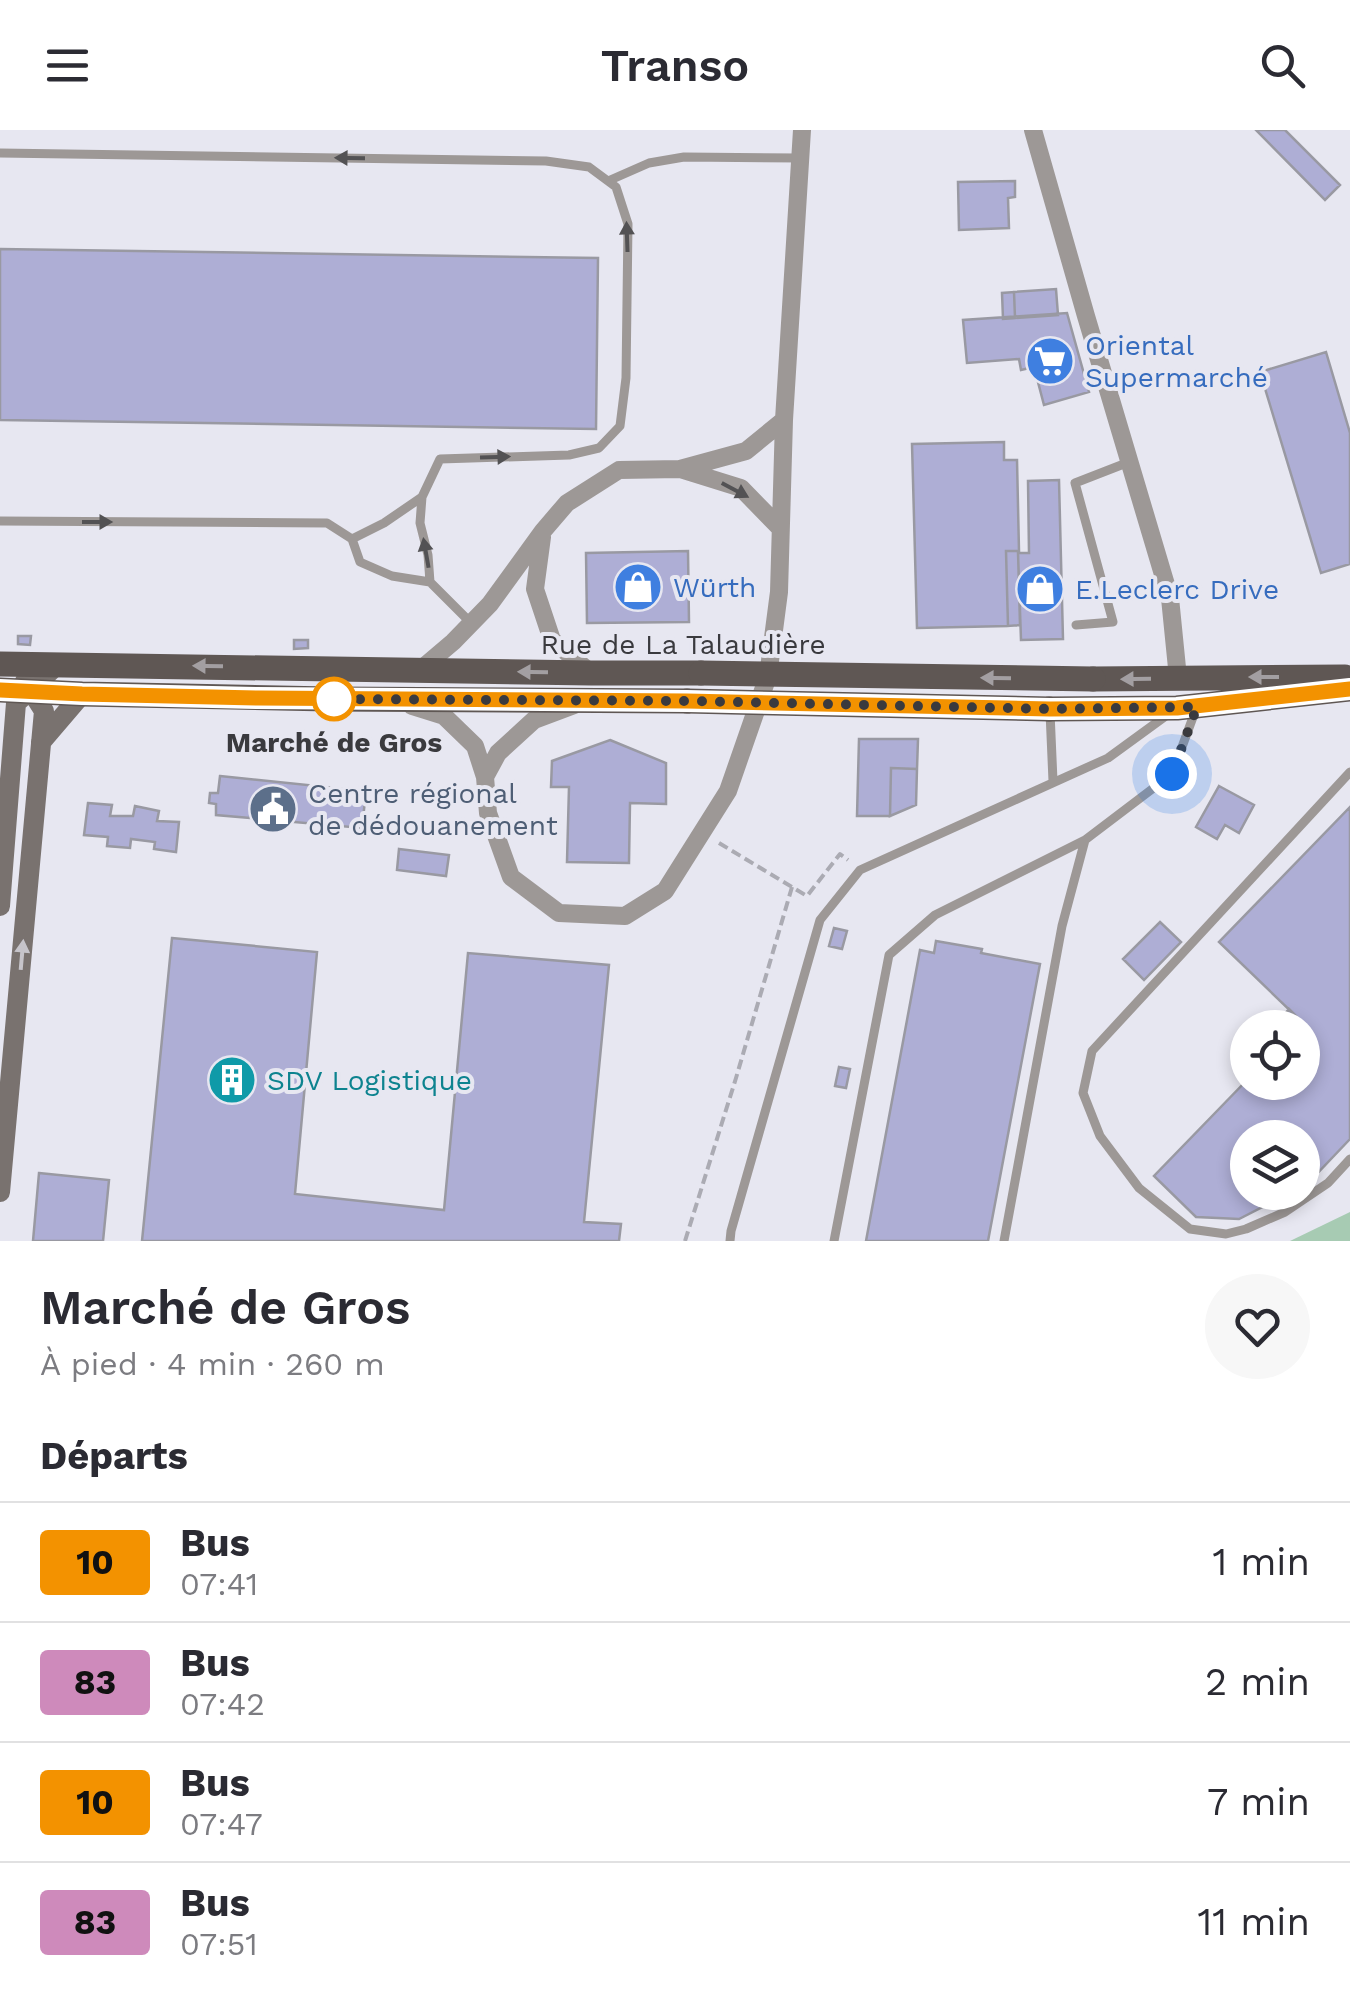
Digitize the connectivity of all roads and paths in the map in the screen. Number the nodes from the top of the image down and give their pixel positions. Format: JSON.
{"nodes":[{"id":1,"x":802,"y":130,"type":"edge"},
{"id":2,"x":1033,"y":130,"type":"edge"},
{"id":3,"x":0,"y":153,"type":"edge"},
{"id":4,"x":800,"y":158,"type":"junction"},
{"id":5,"x":608,"y":181,"type":"junction"},
{"id":6,"x":784,"y":420,"type":"junction"},
{"id":7,"x":1129,"y":462,"type":"junction"},
{"id":8,"x":680,"y":469,"type":"junction"},
{"id":9,"x":422,"y":497,"type":"junction"},
{"id":10,"x":0,"y":522,"type":"edge"},
{"id":11,"x":780,"y":528,"type":"junction"},
{"id":12,"x":543,"y":531,"type":"junction"},
{"id":13,"x":352,"y":539,"type":"junction"},
{"id":14,"x":430,"y":582,"type":"junction"},
{"id":15,"x":470,"y":624,"type":"junction"},
{"id":16,"x":1076,"y":625,"type":"dead end"},
{"id":17,"x":59,"y":663,"type":"junction"},
{"id":18,"x":8,"y":664,"type":"edge"},
{"id":19,"x":420,"y":670,"type":"junction"},
{"id":20,"x":1178,"y":678,"type":"junction"},
{"id":21,"x":1350,"y":678,"type":"edge"},
{"id":22,"x":590,"y":686,"type":"junction"},
{"id":23,"x":1350,"y":689,"type":"edge"},
{"id":24,"x":0,"y":690,"type":"edge"},
{"id":25,"x":31,"y":690,"type":"junction"},
{"id":26,"x":82,"y":694,"type":"junction"},
{"id":27,"x":386,"y":699,"type":"junction"},
{"id":28,"x":1187,"y":708,"type":"junction"},
{"id":29,"x":1050,"y":709,"type":"junction"},
{"id":30,"x":6,"y":733,"type":"edge"},
{"id":31,"x":40,"y":742,"type":"junction"},
{"id":32,"x":1350,"y":772,"type":"edge"},
{"id":33,"x":485,"y":777,"type":"junction"},
{"id":34,"x":1053,"y":781,"type":"junction"},
{"id":35,"x":702,"y":832,"type":"junction"},
{"id":36,"x":1086,"y":840,"type":"junction"},
{"id":37,"x":860,"y":870,"type":"junction"},
{"id":38,"x":792,"y":886,"type":"junction"},
{"id":39,"x":0,"y":906,"type":"edge"},
{"id":40,"x":1350,"y":1159,"type":"edge"},
{"id":41,"x":0,"y":1192,"type":"edge"},
{"id":42,"x":685,"y":1241,"type":"edge"},
{"id":43,"x":730,"y":1241,"type":"edge"},
{"id":44,"x":834,"y":1241,"type":"edge"},
{"id":45,"x":1004,"y":1241,"type":"edge"}],
"edges":[{"from":1,"to":4,"type":"street"},
{"from":2,"to":7,"type":"street"},
{"from":5,"to":3,"type":"lane","one_way":true},
{"from":4,"to":5,"type":"lane"},
{"from":4,"to":6,"type":"street"},
{"from":9,"to":5,"type":"lane","one_way":true},
{"from":6,"to":8,"type":"street"},
{"from":6,"to":11,"type":"street"},
{"from":7,"to":16,"type":"lane"},
{"from":7,"to":20,"type":"street"},
{"from":8,"to":11,"type":"street","one_way":true},
{"from":8,"to":12,"type":"street"},
{"from":9,"to":13,"type":"lane"},
{"from":14,"to":9,"type":"lane","one_way":true},
{"from":10,"to":13,"type":"lane","one_way":true},
{"from":11,"to":35,"type":"street"},
{"from":12,"to":15,"type":"street"},
{"from":12,"to":22,"type":"street"},
{"from":13,"to":14,"type":"lane"},
{"from":14,"to":15,"type":"lane"},
{"from":15,"to":19,"type":"street"},
{"from":17,"to":18,"type":"main road","name":"Rue de La Talaudière"},
{"from":19,"to":17,"type":"main road","name":"Rue de La Talaudière","one_way":true},
{"from":17,"to":25,"type":"main road"},
{"from":18,"to":25,"type":"main road","name":"Rue de La Talaudière"},
{"from":22,"to":19,"type":"main road","name":"Rue de La Talaudière","one_way":true},
{"from":21,"to":20,"type":"main road","name":"Rue de La Talaudière","one_way":true},
{"from":20,"to":22,"type":"main road","name":"Rue de La Talaudière","one_way":true,"bridge":true},
{"from":20,"to":28,"type":"main road"},
{"from":22,"to":27,"type":"main road","name":"Rue de La Talaudière"},
{"from":22,"to":29,"type":"main road","name":"Rue de La Talaudière","bridge":true},
{"from":22,"to":33,"type":"street"},
{"from":23,"to":28,"type":"main road","name":"Rue de La Talaudière"},
{"from":24,"to":25,"type":"main road","name":"Rue de La Talaudière"},
{"from":25,"to":26,"type":"main road","name":"Rue de La Talaudière"},
{"from":25,"to":30,"type":"main road"},
{"from":25,"to":31,"type":"main road"},
{"from":26,"to":27,"type":"main road","name":"Rue de La Talaudière"},
{"from":26,"to":31,"type":"main road"},
{"from":27,"to":33,"type":"street"},
{"from":28,"to":29,"type":"main road","name":"Rue de La Talaudière"},
{"from":28,"to":34,"type":"lane"},
{"from":28,"to":36,"type":"lane"},
{"from":29,"to":34,"type":"lane"},
{"from":30,"to":39,"type":"main road"},
{"from":41,"to":31,"type":"main road","one_way":true},
{"from":32,"to":40,"type":"lane"},
{"from":33,"to":35,"type":"street"},
{"from":34,"to":37,"type":"lane"},
{"from":35,"to":38,"type":"path"},
{"from":36,"to":44,"type":"lane"},
{"from":36,"to":45,"type":"lane"},
{"from":37,"to":38,"type":"path"},
{"from":37,"to":43,"type":"lane"},
{"from":38,"to":42,"type":"path"}]}
